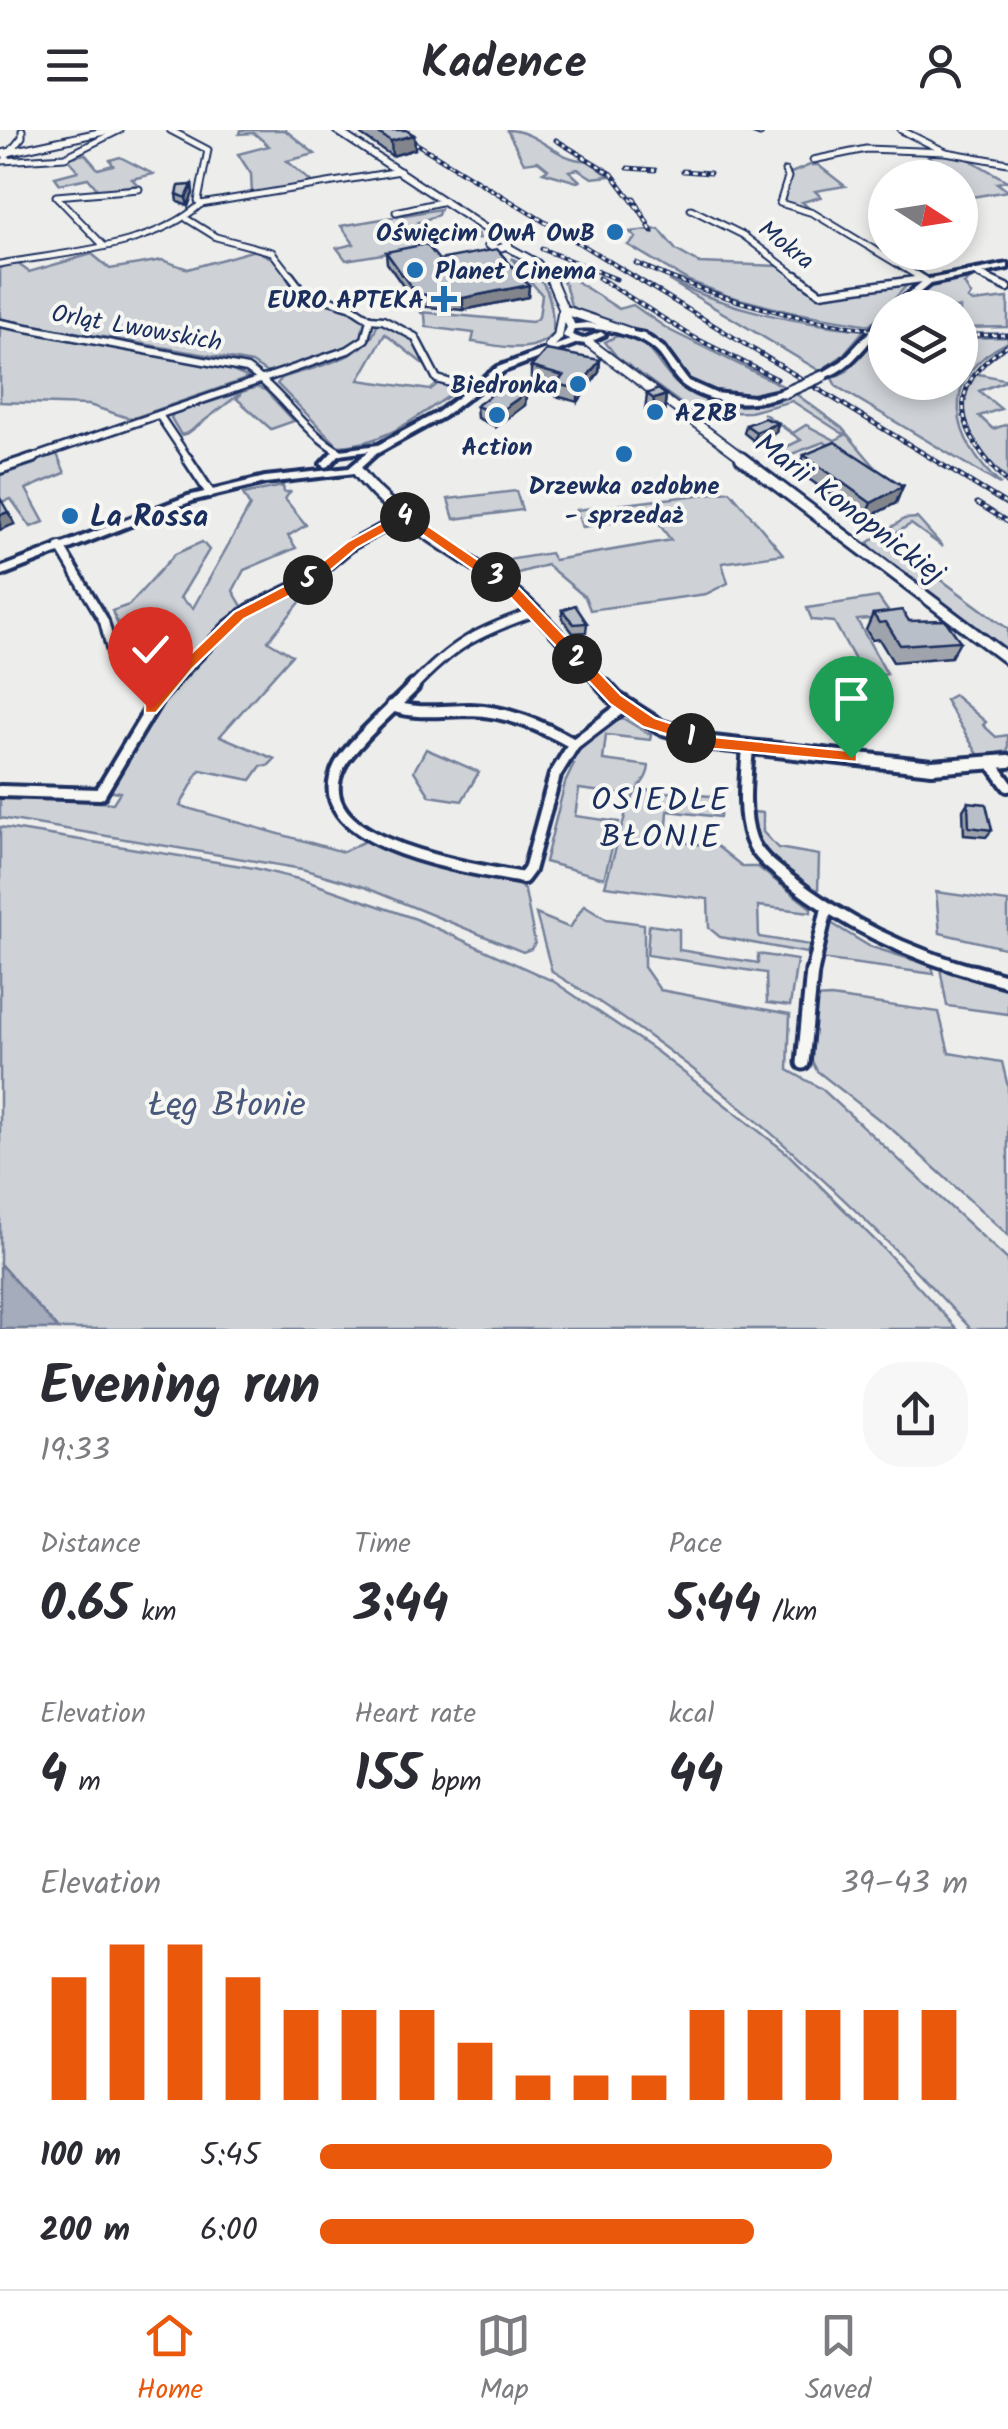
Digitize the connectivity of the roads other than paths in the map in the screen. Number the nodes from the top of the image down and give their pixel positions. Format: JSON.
{"nodes":[{"id":1,"x":22,"y":130,"type":"edge"},
{"id":2,"x":110,"y":130,"type":"edge"},
{"id":3,"x":120,"y":130,"type":"edge"},
{"id":4,"x":170,"y":130,"type":"edge"},
{"id":5,"x":336,"y":130,"type":"edge"},
{"id":6,"x":752,"y":130,"type":"edge"},
{"id":7,"x":901,"y":130,"type":"edge"},
{"id":8,"x":760,"y":133,"type":"dead end"},
{"id":9,"x":946,"y":152,"type":"junction"},
{"id":10,"x":3,"y":158,"type":"edge"},
{"id":11,"x":813,"y":160,"type":"dead end"},
{"id":12,"x":1008,"y":163,"type":"edge"},
{"id":13,"x":785,"y":171,"type":"dead end"},
{"id":14,"x":400,"y":172,"type":"junction"},
{"id":15,"x":139,"y":188,"type":"dead end"},
{"id":16,"x":445,"y":201,"type":"junction"},
{"id":17,"x":201,"y":204,"type":"junction"},
{"id":18,"x":691,"y":209,"type":"dead end"},
{"id":19,"x":396,"y":212,"type":"dead end"},
{"id":20,"x":187,"y":219,"type":"junction"},
{"id":21,"x":496,"y":240,"type":"junction"},
{"id":22,"x":104,"y":246,"type":"junction"},
{"id":23,"x":506,"y":248,"type":"junction"},
{"id":24,"x":0,"y":264,"type":"edge"},
{"id":25,"x":1008,"y":266,"type":"edge"},
{"id":26,"x":974,"y":272,"type":"junction"},
{"id":27,"x":924,"y":280,"type":"junction"},
{"id":28,"x":1008,"y":288,"type":"edge"},
{"id":29,"x":914,"y":290,"type":"edge"},
{"id":30,"x":562,"y":309,"type":"junction"},
{"id":31,"x":370,"y":319,"type":"junction"},
{"id":32,"x":0,"y":323,"type":"edge"},
{"id":33,"x":574,"y":332,"type":"junction"},
{"id":34,"x":629,"y":332,"type":"junction"},
{"id":35,"x":641,"y":336,"type":"junction"},
{"id":36,"x":596,"y":337,"type":"junction"},
{"id":37,"x":868,"y":338,"type":"edge"},
{"id":38,"x":547,"y":348,"type":"junction"},
{"id":39,"x":604,"y":354,"type":"junction"},
{"id":40,"x":613,"y":360,"type":"junction"},
{"id":41,"x":264,"y":380,"type":"junction"},
{"id":42,"x":475,"y":390,"type":"junction"},
{"id":43,"x":159,"y":415,"type":"junction"},
{"id":44,"x":317,"y":437,"type":"junction"},
{"id":45,"x":340,"y":452,"type":"junction"},
{"id":46,"x":357,"y":461,"type":"junction"},
{"id":47,"x":331,"y":467,"type":"junction"},
{"id":48,"x":0,"y":470,"type":"edge"},
{"id":49,"x":370,"y":488,"type":"junction"},
{"id":50,"x":210,"y":494,"type":"junction"},
{"id":51,"x":404,"y":516,"type":"junction"},
{"id":52,"x":60,"y":548,"type":"junction"},
{"id":53,"x":0,"y":569,"type":"edge"},
{"id":54,"x":534,"y":612,"type":"junction"},
{"id":55,"x":1008,"y":659,"type":"edge"},
{"id":56,"x":117,"y":672,"type":"dead end"},
{"id":57,"x":392,"y":706,"type":"junction"},
{"id":58,"x":624,"y":706,"type":"junction"},
{"id":59,"x":574,"y":744,"type":"junction"},
{"id":60,"x":748,"y":747,"type":"junction"},
{"id":61,"x":1008,"y":761,"type":"edge"},
{"id":62,"x":992,"y":764,"type":"junction"},
{"id":63,"x":1008,"y":786,"type":"edge"},
{"id":64,"x":0,"y":790,"type":"edge"},
{"id":65,"x":827,"y":908,"type":"junction"},
{"id":66,"x":1008,"y":981,"type":"edge"},
{"id":67,"x":804,"y":1063,"type":"dead end"}],
"edges":[{"from":1,"to":10,"type":"street"},
{"from":2,"to":10,"type":"street"},
{"from":3,"to":10,"type":"street"},
{"from":4,"to":17,"type":"street"},
{"from":5,"to":14,"type":"street"},
{"from":6,"to":8,"type":"street"},
{"from":7,"to":9,"type":"street"},
{"from":9,"to":11,"type":"street"},
{"from":9,"to":12,"type":"street"},
{"from":13,"to":27,"type":"street"},
{"from":14,"to":16,"type":"street"},
{"from":14,"to":17,"type":"street"},
{"from":15,"to":22,"type":"street"},
{"from":16,"to":19,"type":"street"},
{"from":16,"to":21,"type":"street"},
{"from":17,"to":20,"type":"street"},
{"from":18,"to":27,"type":"street","name":"Mokra"},
{"from":20,"to":22,"type":"street"},
{"from":20,"to":31,"type":"street"},
{"from":21,"to":23,"type":"street"},
{"from":21,"to":23,"type":"street"},
{"from":22,"to":24,"type":"street"},
{"from":23,"to":30,"type":"street"},
{"from":25,"to":26,"type":"main road"},
{"from":26,"to":27,"type":"main road"},
{"from":26,"to":28,"type":"street"},
{"from":27,"to":29,"type":"main road"},
{"from":30,"to":33,"type":"street"},
{"from":30,"to":34,"type":"street"},
{"from":30,"to":38,"type":"street"},
{"from":31,"to":41,"type":"street"},
{"from":31,"to":42,"type":"street"},
{"from":32,"to":41,"type":"street","name":"Orląt Lwowskich"},
{"from":33,"to":36,"type":"main road"},
{"from":33,"to":36,"type":"main road"},
{"from":33,"to":38,"type":"main road"},
{"from":34,"to":35,"type":"main road"},
{"from":34,"to":36,"type":"main road"},
{"from":35,"to":36,"type":"main road"},
{"from":35,"to":37,"type":"main road","bridge":true},
{"from":36,"to":39,"type":"street","name":"Marii Konopnickiej"},
{"from":36,"to":40,"type":"street","name":"Marii Konopnickiej"},
{"from":38,"to":39,"type":"street"},
{"from":38,"to":42,"type":"main road"},
{"from":39,"to":40,"type":"street","name":"Marii Konopnickiej"},
{"from":40,"to":55,"type":"street","name":"Marii Konopnickiej"},
{"from":41,"to":43,"type":"street"},
{"from":41,"to":44,"type":"street","name":"Orląt Lwowskich"},
{"from":42,"to":46,"type":"main road"},
{"from":43,"to":48,"type":"street"},
{"from":43,"to":50,"type":"street"},
{"from":44,"to":45,"type":"street","name":"Orląt Lwowskich"},
{"from":44,"to":47,"type":"street","name":"Orląt Lwowskich"},
{"from":45,"to":46,"type":"main road"},
{"from":45,"to":47,"type":"main road"},
{"from":46,"to":47,"type":"main road"},
{"from":46,"to":49,"type":"street"},
{"from":47,"to":49,"type":"street"},
{"from":47,"to":50,"type":"main road"},
{"from":49,"to":51,"type":"street"},
{"from":50,"to":52,"type":"main road"},
{"from":51,"to":54,"type":"street"},
{"from":51,"to":64,"type":"street"},
{"from":52,"to":53,"type":"main road"},
{"from":52,"to":56,"type":"street"},
{"from":54,"to":57,"type":"street"},
{"from":54,"to":58,"type":"street"},
{"from":57,"to":59,"type":"street"},
{"from":57,"to":59,"type":"street"},
{"from":58,"to":59,"type":"street"},
{"from":58,"to":60,"type":"street"},
{"from":60,"to":62,"type":"street"},
{"from":60,"to":65,"type":"street"},
{"from":61,"to":62,"type":"street"},
{"from":62,"to":63,"type":"street"},
{"from":65,"to":66,"type":"street"},
{"from":65,"to":67,"type":"street"}]}
